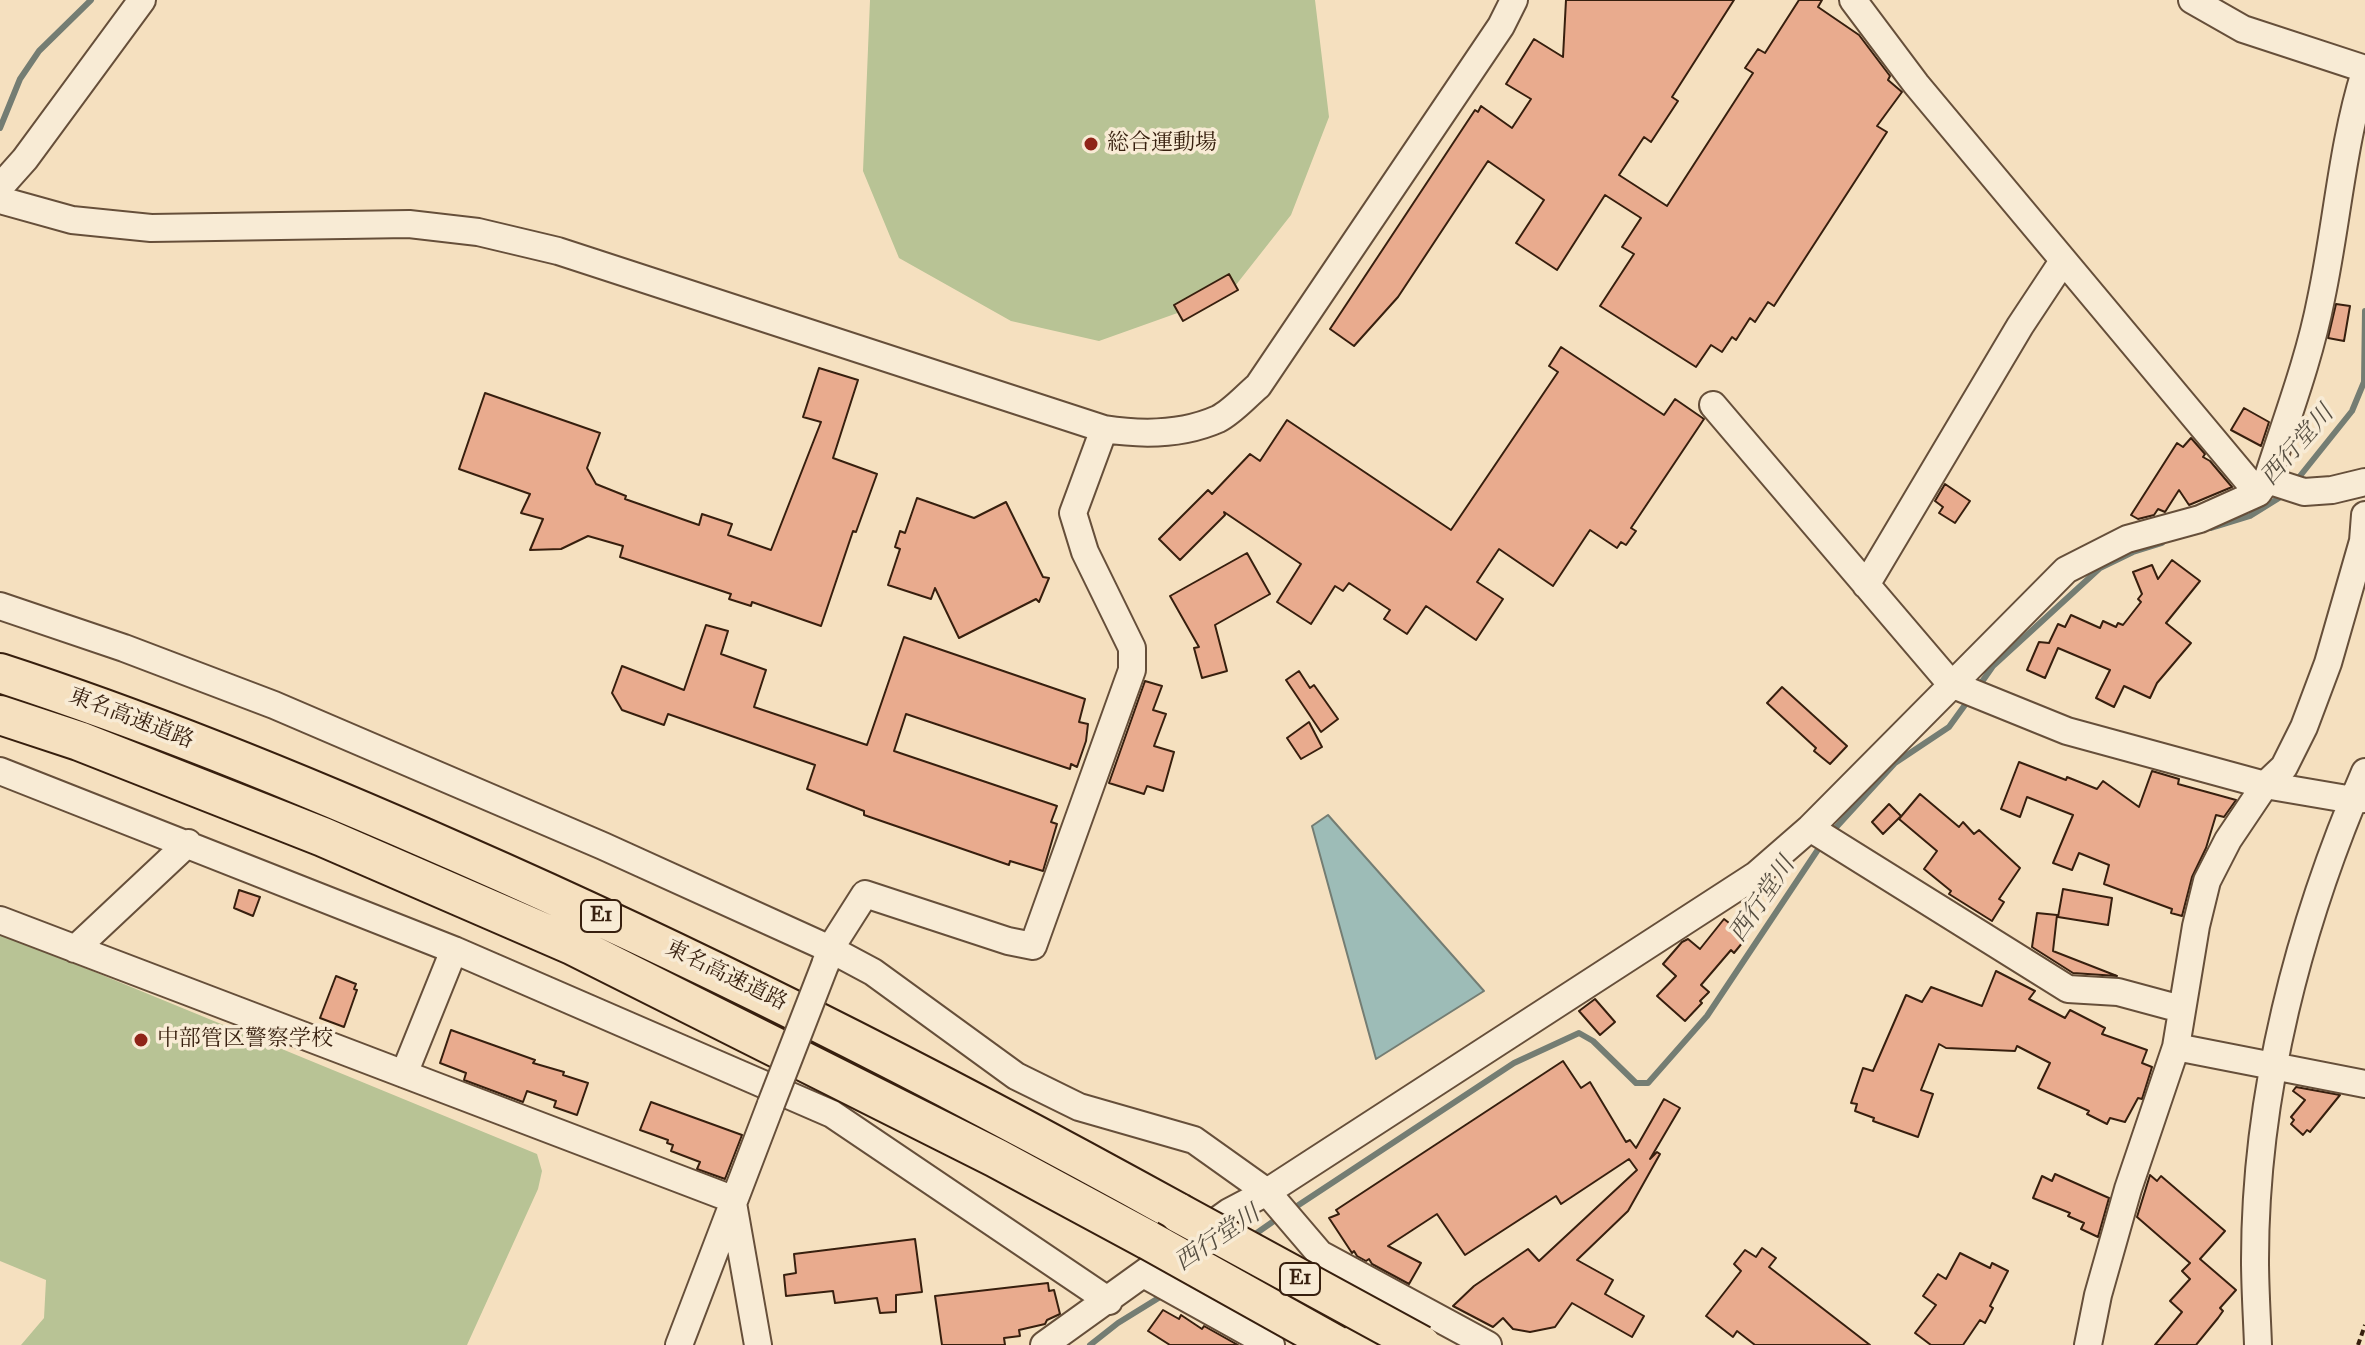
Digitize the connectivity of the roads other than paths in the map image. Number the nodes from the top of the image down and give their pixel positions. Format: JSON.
{"nodes":[{"id":1,"x":142,"y":0,"type":"edge"},
{"id":2,"x":1514,"y":0,"type":"edge"},
{"id":3,"x":1853,"y":0,"type":"edge"},
{"id":4,"x":2192,"y":0,"type":"edge"},
{"id":5,"x":2365,"y":70,"type":"edge"},
{"id":6,"x":0,"y":187,"type":"edge"},
{"id":7,"x":0,"y":200,"type":"edge"},
{"id":8,"x":2063,"y":261,"type":"junction"},
{"id":9,"x":1713,"y":405,"type":"dead end"},
{"id":10,"x":1104,"y":429,"type":"junction"},
{"id":11,"x":2365,"y":482,"type":"edge"},
{"id":12,"x":2262,"y":486,"type":"junction"},
{"id":13,"x":2365,"y":515,"type":"edge"},
{"id":14,"x":1866,"y":585,"type":"junction"},
{"id":15,"x":0,"y":606,"type":"edge"},
{"id":16,"x":0,"y":673,"type":"edge"},
{"id":17,"x":1966,"y":690,"type":"junction"},
{"id":18,"x":0,"y":715,"type":"edge"},
{"id":19,"x":0,"y":771,"type":"edge"},
{"id":20,"x":2365,"y":772,"type":"edge"},
{"id":21,"x":2265,"y":785,"type":"junction"},
{"id":22,"x":2359,"y":800,"type":"edge"},
{"id":23,"x":1821,"y":835,"type":"junction"},
{"id":24,"x":188,"y":843,"type":"junction"},
{"id":25,"x":0,"y":920,"type":"edge"},
{"id":26,"x":75,"y":949,"type":"junction"},
{"id":27,"x":454,"y":950,"type":"junction"},
{"id":28,"x":827,"y":957,"type":"junction"},
{"id":29,"x":2181,"y":1009,"type":"junction"},
{"id":30,"x":2176,"y":1047,"type":"junction"},
{"id":31,"x":2274,"y":1066,"type":"junction"},
{"id":32,"x":404,"y":1074,"type":"junction"},
{"id":33,"x":2365,"y":1084,"type":"edge"},
{"id":34,"x":732,"y":1199,"type":"junction"},
{"id":35,"x":1279,"y":1206,"type":"junction"},
{"id":36,"x":1158,"y":1273,"type":"junction"},
{"id":37,"x":1109,"y":1301,"type":"junction"},
{"id":38,"x":1411,"y":1303,"type":"junction"},
{"id":39,"x":679,"y":1345,"type":"edge"},
{"id":40,"x":758,"y":1345,"type":"edge"},
{"id":41,"x":1044,"y":1345,"type":"edge"},
{"id":42,"x":1271,"y":1345,"type":"edge"},
{"id":43,"x":1336,"y":1345,"type":"edge"},
{"id":44,"x":1385,"y":1345,"type":"edge"},
{"id":45,"x":1421,"y":1345,"type":"edge"},
{"id":46,"x":1488,"y":1345,"type":"edge"},
{"id":47,"x":2088,"y":1345,"type":"edge"},
{"id":48,"x":2258,"y":1345,"type":"edge"}],
"edges":[{"from":1,"to":6,"type":"street"},
{"from":2,"to":10,"type":"street"},
{"from":3,"to":8,"type":"street"},
{"from":4,"to":5,"type":"street"},
{"from":5,"to":12,"type":"street"},
{"from":7,"to":10,"type":"street"},
{"from":8,"to":12,"type":"street"},
{"from":8,"to":14,"type":"street"},
{"from":9,"to":14,"type":"street"},
{"from":10,"to":28,"type":"street"},
{"from":11,"to":12,"type":"street"},
{"from":12,"to":17,"type":"street"},
{"from":13,"to":21,"type":"street"},
{"from":14,"to":17,"type":"street"},
{"from":15,"to":28,"type":"street"},
{"from":16,"to":45,"type":"highway","name":"東名高速道路","number":"E1","bridge":true},
{"from":17,"to":21,"type":"street"},
{"from":17,"to":23,"type":"street"},
{"from":18,"to":36,"type":"highway","name":"東名高速道路","number":"E1"},
{"from":19,"to":24,"type":"street"},
{"from":20,"to":22,"type":"street"},
{"from":21,"to":22,"type":"street"},
{"from":21,"to":29,"type":"street"},
{"from":22,"to":31,"type":"street"},
{"from":23,"to":29,"type":"street"},
{"from":23,"to":35,"type":"street"},
{"from":24,"to":26,"type":"street"},
{"from":24,"to":27,"type":"street"},
{"from":25,"to":26,"type":"street"},
{"from":26,"to":32,"type":"street"},
{"from":27,"to":32,"type":"street"},
{"from":27,"to":37,"type":"street"},
{"from":28,"to":34,"type":"street","bridge":true},
{"from":28,"to":35,"type":"street"},
{"from":29,"to":30,"type":"street"},
{"from":30,"to":31,"type":"street"},
{"from":30,"to":47,"type":"street"},
{"from":31,"to":33,"type":"street"},
{"from":31,"to":48,"type":"street"},
{"from":32,"to":34,"type":"street"},
{"from":34,"to":39,"type":"street"},
{"from":34,"to":40,"type":"street"},
{"from":35,"to":36,"type":"street"},
{"from":35,"to":38,"type":"street"},
{"from":36,"to":37,"type":"street"},
{"from":36,"to":42,"type":"street"},
{"from":36,"to":43,"type":"highway","name":"東名高速道路","number":"E1","bridge":true},
{"from":37,"to":41,"type":"street"},
{"from":38,"to":44,"type":"street"},
{"from":38,"to":46,"type":"street"}]}
